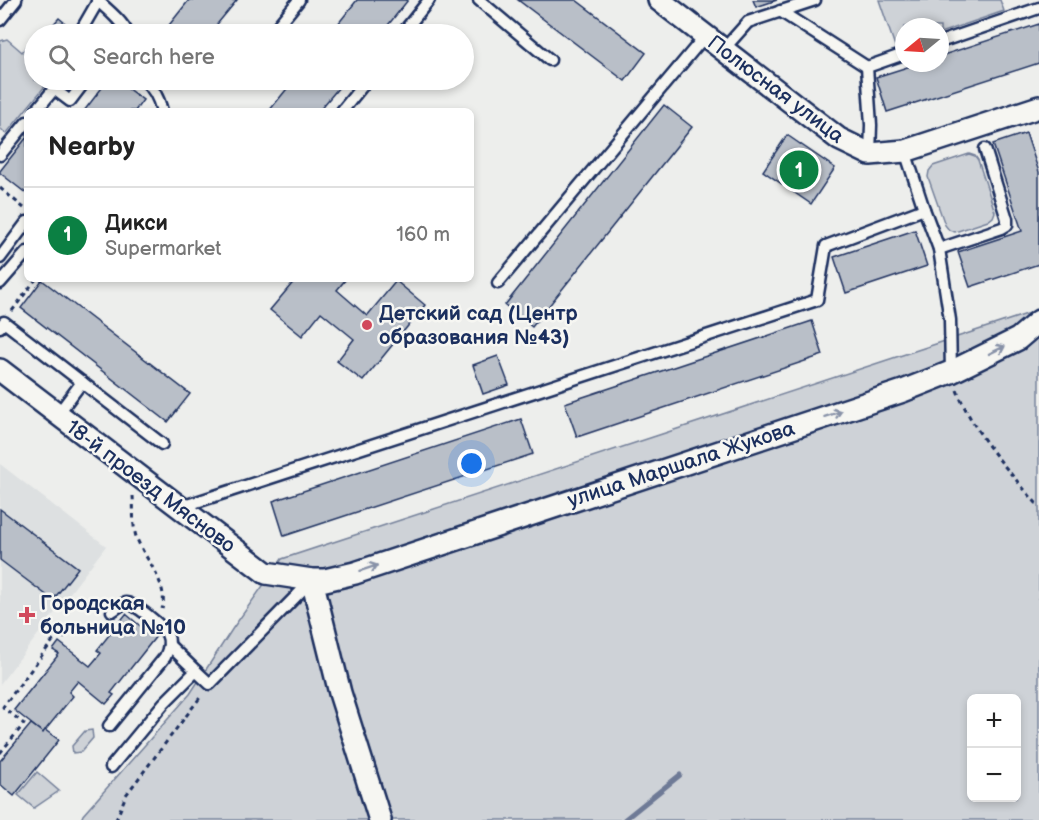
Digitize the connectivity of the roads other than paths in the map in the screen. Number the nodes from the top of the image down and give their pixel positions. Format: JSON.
{"nodes":[{"id":1,"x":16,"y":0,"type":"edge"},
{"id":2,"x":98,"y":0,"type":"edge"},
{"id":3,"x":299,"y":0,"type":"edge"},
{"id":4,"x":429,"y":0,"type":"edge"},
{"id":5,"x":479,"y":0,"type":"edge"},
{"id":6,"x":659,"y":0,"type":"edge"},
{"id":7,"x":815,"y":0,"type":"edge"},
{"id":8,"x":1039,"y":8,"type":"edge"},
{"id":9,"x":780,"y":11,"type":"junction"},
{"id":10,"x":0,"y":20,"type":"edge"},
{"id":11,"x":85,"y":24,"type":"edge"},
{"id":12,"x":121,"y":24,"type":"edge"},
{"id":13,"x":279,"y":24,"type":"edge"},
{"id":14,"x":410,"y":24,"type":"edge"},
{"id":15,"x":705,"y":36,"type":"junction"},
{"id":16,"x":949,"y":39,"type":"edge"},
{"id":17,"x":723,"y":50,"type":"junction"},
{"id":18,"x":895,"y":57,"type":"edge"},
{"id":19,"x":550,"y":60,"type":"dead end"},
{"id":20,"x":867,"y":67,"type":"junction"},
{"id":21,"x":50,"y":90,"type":"edge"},
{"id":22,"x":60,"y":90,"type":"edge"},
{"id":23,"x":78,"y":90,"type":"edge"},
{"id":24,"x":153,"y":90,"type":"edge"},
{"id":25,"x":359,"y":90,"type":"edge"},
{"id":26,"x":1039,"y":107,"type":"edge"},
{"id":27,"x":38,"y":108,"type":"edge"},
{"id":28,"x":161,"y":108,"type":"edge"},
{"id":29,"x":344,"y":108,"type":"edge"},
{"id":30,"x":24,"y":126,"type":"edge"},
{"id":31,"x":985,"y":148,"type":"dead end"},
{"id":32,"x":905,"y":151,"type":"junction"},
{"id":33,"x":870,"y":154,"type":"junction"},
{"id":34,"x":0,"y":155,"type":"edge"},
{"id":35,"x":924,"y":209,"type":"junction"},
{"id":36,"x":24,"y":226,"type":"edge"},
{"id":37,"x":939,"y":249,"type":"junction"},
{"id":38,"x":24,"y":255,"type":"edge"},
{"id":39,"x":0,"y":258,"type":"edge"},
{"id":40,"x":0,"y":283,"type":"edge"},
{"id":41,"x":498,"y":283,"type":"dead end"},
{"id":42,"x":1039,"y":321,"type":"edge"},
{"id":43,"x":2,"y":324,"type":"edge"},
{"id":44,"x":0,"y":370,"type":"edge"},
{"id":45,"x":951,"y":372,"type":"junction"},
{"id":46,"x":82,"y":382,"type":"junction"},
{"id":47,"x":58,"y":414,"type":"junction"},
{"id":48,"x":162,"y":444,"type":"dead end"},
{"id":49,"x":179,"y":508,"type":"junction"},
{"id":50,"x":312,"y":580,"type":"junction"},
{"id":51,"x":112,"y":611,"type":"dead end"},
{"id":52,"x":170,"y":646,"type":"junction"},
{"id":53,"x":196,"y":671,"type":"junction"},
{"id":54,"x":109,"y":726,"type":"dead end"},
{"id":55,"x":111,"y":767,"type":"dead end"},
{"id":56,"x":380,"y":820,"type":"edge"}],
"edges":[{"from":1,"to":10,"type":"lane"},
{"from":2,"to":11,"type":"lane"},
{"from":2,"to":12,"type":"lane"},
{"from":3,"to":13,"type":"lane"},
{"from":4,"to":14,"type":"lane"},
{"from":5,"to":19,"type":"lane"},
{"from":6,"to":15,"type":"street","name":"Полюсная улица"},
{"from":7,"to":9,"type":"lane"},
{"from":8,"to":16,"type":"lane"},
{"from":9,"to":17,"type":"lane"},
{"from":9,"to":20,"type":"lane"},
{"from":15,"to":17,"type":"street","name":"Полюсная улица"},
{"from":15,"to":41,"type":"lane"},
{"from":17,"to":33,"type":"street","name":"Полюсная улица"},
{"from":18,"to":20,"type":"lane"},
{"from":20,"to":33,"type":"lane"},
{"from":21,"to":27,"type":"lane"},
{"from":22,"to":23,"type":"lane"},
{"from":24,"to":28,"type":"lane"},
{"from":25,"to":29,"type":"lane"},
{"from":26,"to":32,"type":"street"},
{"from":30,"to":34,"type":"lane"},
{"from":31,"to":37,"type":"lane"},
{"from":32,"to":33,"type":"street"},
{"from":32,"to":35,"type":"lane"},
{"from":35,"to":37,"type":"lane"},
{"from":35,"to":49,"type":"lane"},
{"from":36,"to":39,"type":"lane"},
{"from":37,"to":45,"type":"lane"},
{"from":38,"to":40,"type":"lane"},
{"from":45,"to":42,"type":"street","name":"улица Маршала Жукова","one_way":true},
{"from":43,"to":46,"type":"lane"},
{"from":44,"to":47,"type":"street","name":"18-й проезд Мясново"},
{"from":50,"to":45,"type":"street","name":"улица Маршала Жукова","one_way":true},
{"from":46,"to":47,"type":"lane"},
{"from":46,"to":48,"type":"lane"},
{"from":47,"to":49,"type":"street","name":"18-й проезд Мясново"},
{"from":49,"to":50,"type":"street","name":"18-й проезд Мясново"},
{"from":50,"to":53,"type":"lane"},
{"from":50,"to":56,"type":"street"},
{"from":51,"to":52,"type":"lane"},
{"from":52,"to":53,"type":"lane"},
{"from":52,"to":54,"type":"lane"},
{"from":53,"to":55,"type":"lane"}]}
